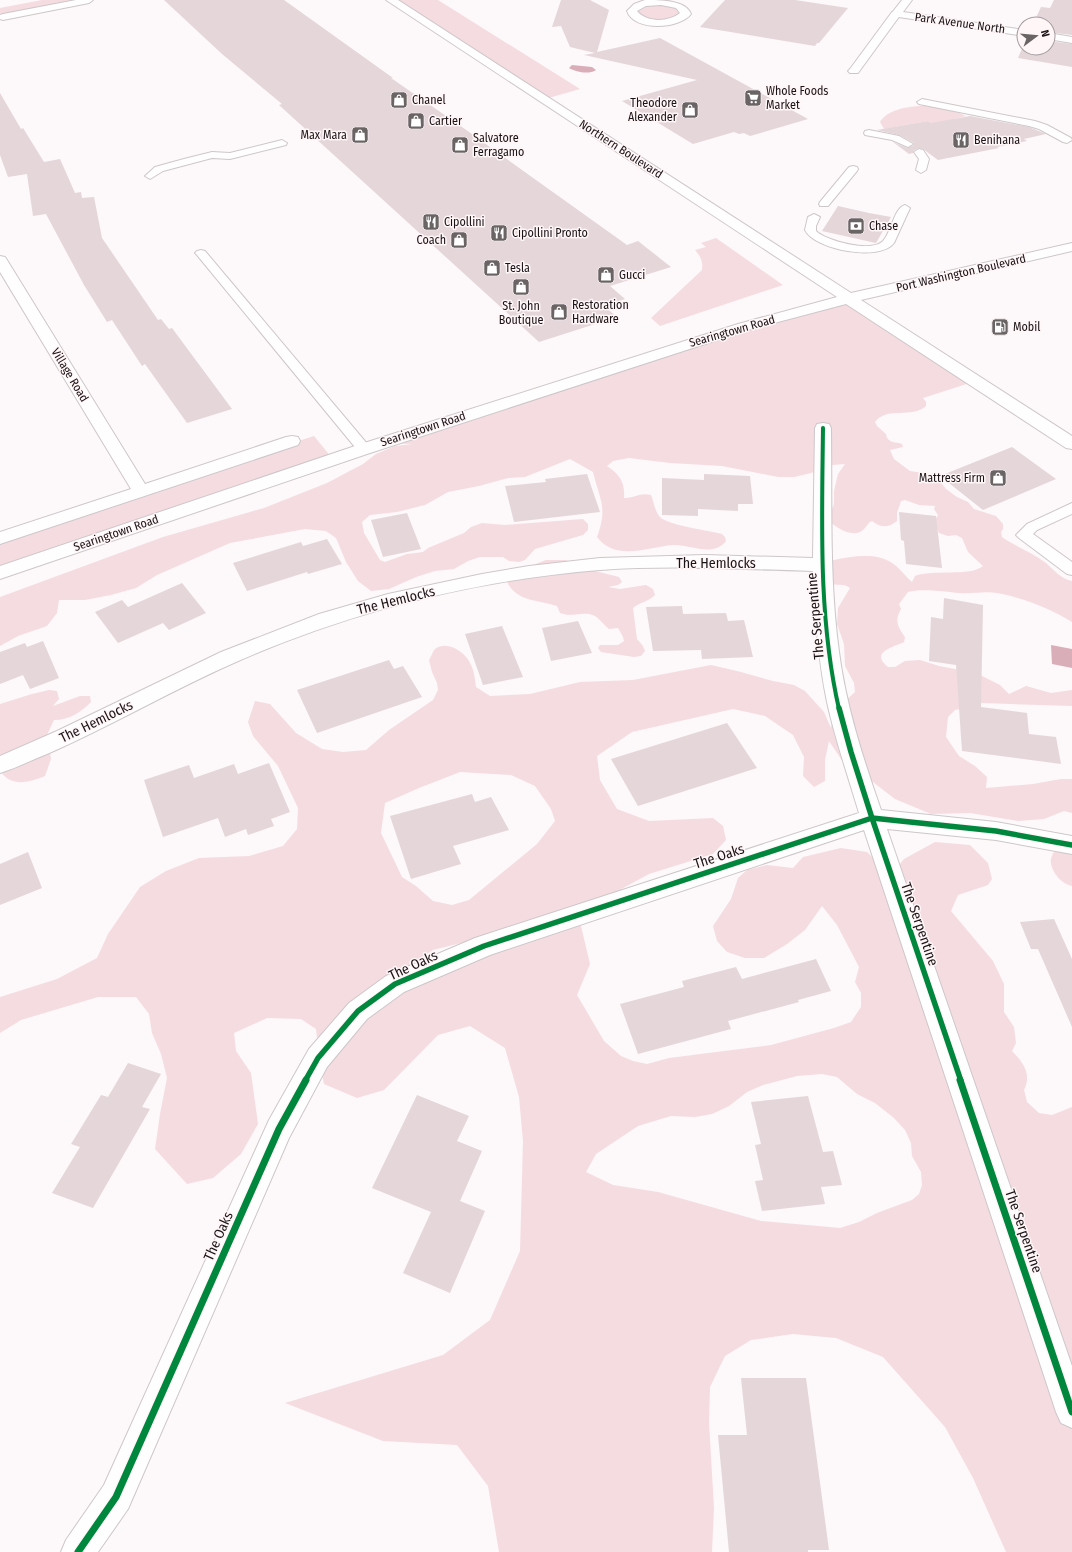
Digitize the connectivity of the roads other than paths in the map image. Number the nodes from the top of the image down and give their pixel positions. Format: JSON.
{"nodes":[{"id":1,"x":89,"y":0,"type":"edge"},
{"id":2,"x":392,"y":0,"type":"edge"},
{"id":3,"x":907,"y":0,"type":"edge"},
{"id":4,"x":896,"y":14,"type":"junction"},
{"id":5,"x":3,"y":16,"type":"dead end"},
{"id":6,"x":1016,"y":32,"type":"edge"},
{"id":7,"x":1056,"y":37,"type":"edge"},
{"id":8,"x":1072,"y":40,"type":"edge"},
{"id":9,"x":854,"y":71,"type":"dead end"},
{"id":10,"x":922,"y":102,"type":"dead end"},
{"id":11,"x":870,"y":133,"type":"dead end"},
{"id":12,"x":1067,"y":140,"type":"dead end"},
{"id":13,"x":282,"y":143,"type":"dead end"},
{"id":14,"x":908,"y":144,"type":"dead end"},
{"id":15,"x":918,"y":152,"type":"dead end"},
{"id":16,"x":230,"y":156,"type":"junction"},
{"id":17,"x":218,"y":165,"type":"dead end"},
{"id":18,"x":853,"y":169,"type":"dead end"},
{"id":19,"x":920,"y":170,"type":"dead end"},
{"id":20,"x":178,"y":175,"type":"dead end"},
{"id":21,"x":150,"y":176,"type":"junction"},
{"id":22,"x":139,"y":179,"type":"dead end"},
{"id":23,"x":837,"y":189,"type":"junction"},
{"id":24,"x":905,"y":208,"type":"dead end"},
{"id":25,"x":824,"y":242,"type":"junction"},
{"id":26,"x":1072,"y":247,"type":"edge"},
{"id":27,"x":201,"y":253,"type":"dead end"},
{"id":28,"x":0,"y":260,"type":"edge"},
{"id":29,"x":16,"y":285,"type":"junction"},
{"id":30,"x":0,"y":289,"type":"edge"},
{"id":31,"x":850,"y":298,"type":"junction"},
{"id":32,"x":823,"y":428,"type":"dead end"},
{"id":33,"x":292,"y":441,"type":"dead end"},
{"id":34,"x":1072,"y":444,"type":"edge"},
{"id":35,"x":364,"y":449,"type":"junction"},
{"id":36,"x":141,"y":491,"type":"junction"},
{"id":37,"x":1072,"y":508,"type":"edge"},
{"id":38,"x":0,"y":538,"type":"edge"},
{"id":39,"x":822,"y":565,"type":"junction"},
{"id":40,"x":1072,"y":570,"type":"edge"},
{"id":41,"x":0,"y":573,"type":"edge"},
{"id":42,"x":0,"y":765,"type":"edge"},
{"id":43,"x":872,"y":818,"type":"junction"},
{"id":44,"x":1072,"y":845,"type":"edge"},
{"id":45,"x":1072,"y":1412,"type":"edge"},
{"id":46,"x":78,"y":1552,"type":"edge"}],
"edges":[{"from":1,"to":5,"type":"lane"},
{"from":2,"to":31,"type":"street","name":"Northern Boulevard"},
{"from":3,"to":4,"type":"street"},
{"from":4,"to":6,"type":"street","name":"Park Avenue North"},
{"from":4,"to":9,"type":"street"},
{"from":7,"to":8,"type":"street"},
{"from":10,"to":12,"type":"lane"},
{"from":11,"to":14,"type":"lane"},
{"from":13,"to":16,"type":"lane"},
{"from":15,"to":19,"type":"lane"},
{"from":16,"to":17,"type":"lane"},
{"from":16,"to":21,"type":"lane"},
{"from":18,"to":23,"type":"lane"},
{"from":20,"to":21,"type":"lane"},
{"from":21,"to":22,"type":"lane"},
{"from":23,"to":23,"type":"lane"},
{"from":24,"to":25,"type":"lane"},
{"from":25,"to":25,"type":"lane"},
{"from":26,"to":31,"type":"street","name":"Port Washington Boulevard"},
{"from":27,"to":35,"type":"lane"},
{"from":28,"to":29,"type":"street","name":"Village Road"},
{"from":29,"to":30,"type":"street"},
{"from":29,"to":36,"type":"street","name":"Village Road"},
{"from":31,"to":34,"type":"street","name":"Northern Boulevard"},
{"from":31,"to":35,"type":"street","name":"Searingtown Road"},
{"from":32,"to":39,"type":"street","name":"The Serpentine"},
{"from":33,"to":36,"type":"street"},
{"from":35,"to":41,"type":"street","name":"Searingtown Road"},
{"from":36,"to":38,"type":"street"},
{"from":37,"to":40,"type":"lane"},
{"from":39,"to":42,"type":"street","name":"The Hemlocks"},
{"from":39,"to":43,"type":"street","name":"The Serpentine"},
{"from":43,"to":44,"type":"street","name":"The Oaks"},
{"from":43,"to":45,"type":"street","name":"The Serpentine"},
{"from":43,"to":46,"type":"street","name":"The Oaks"}]}
